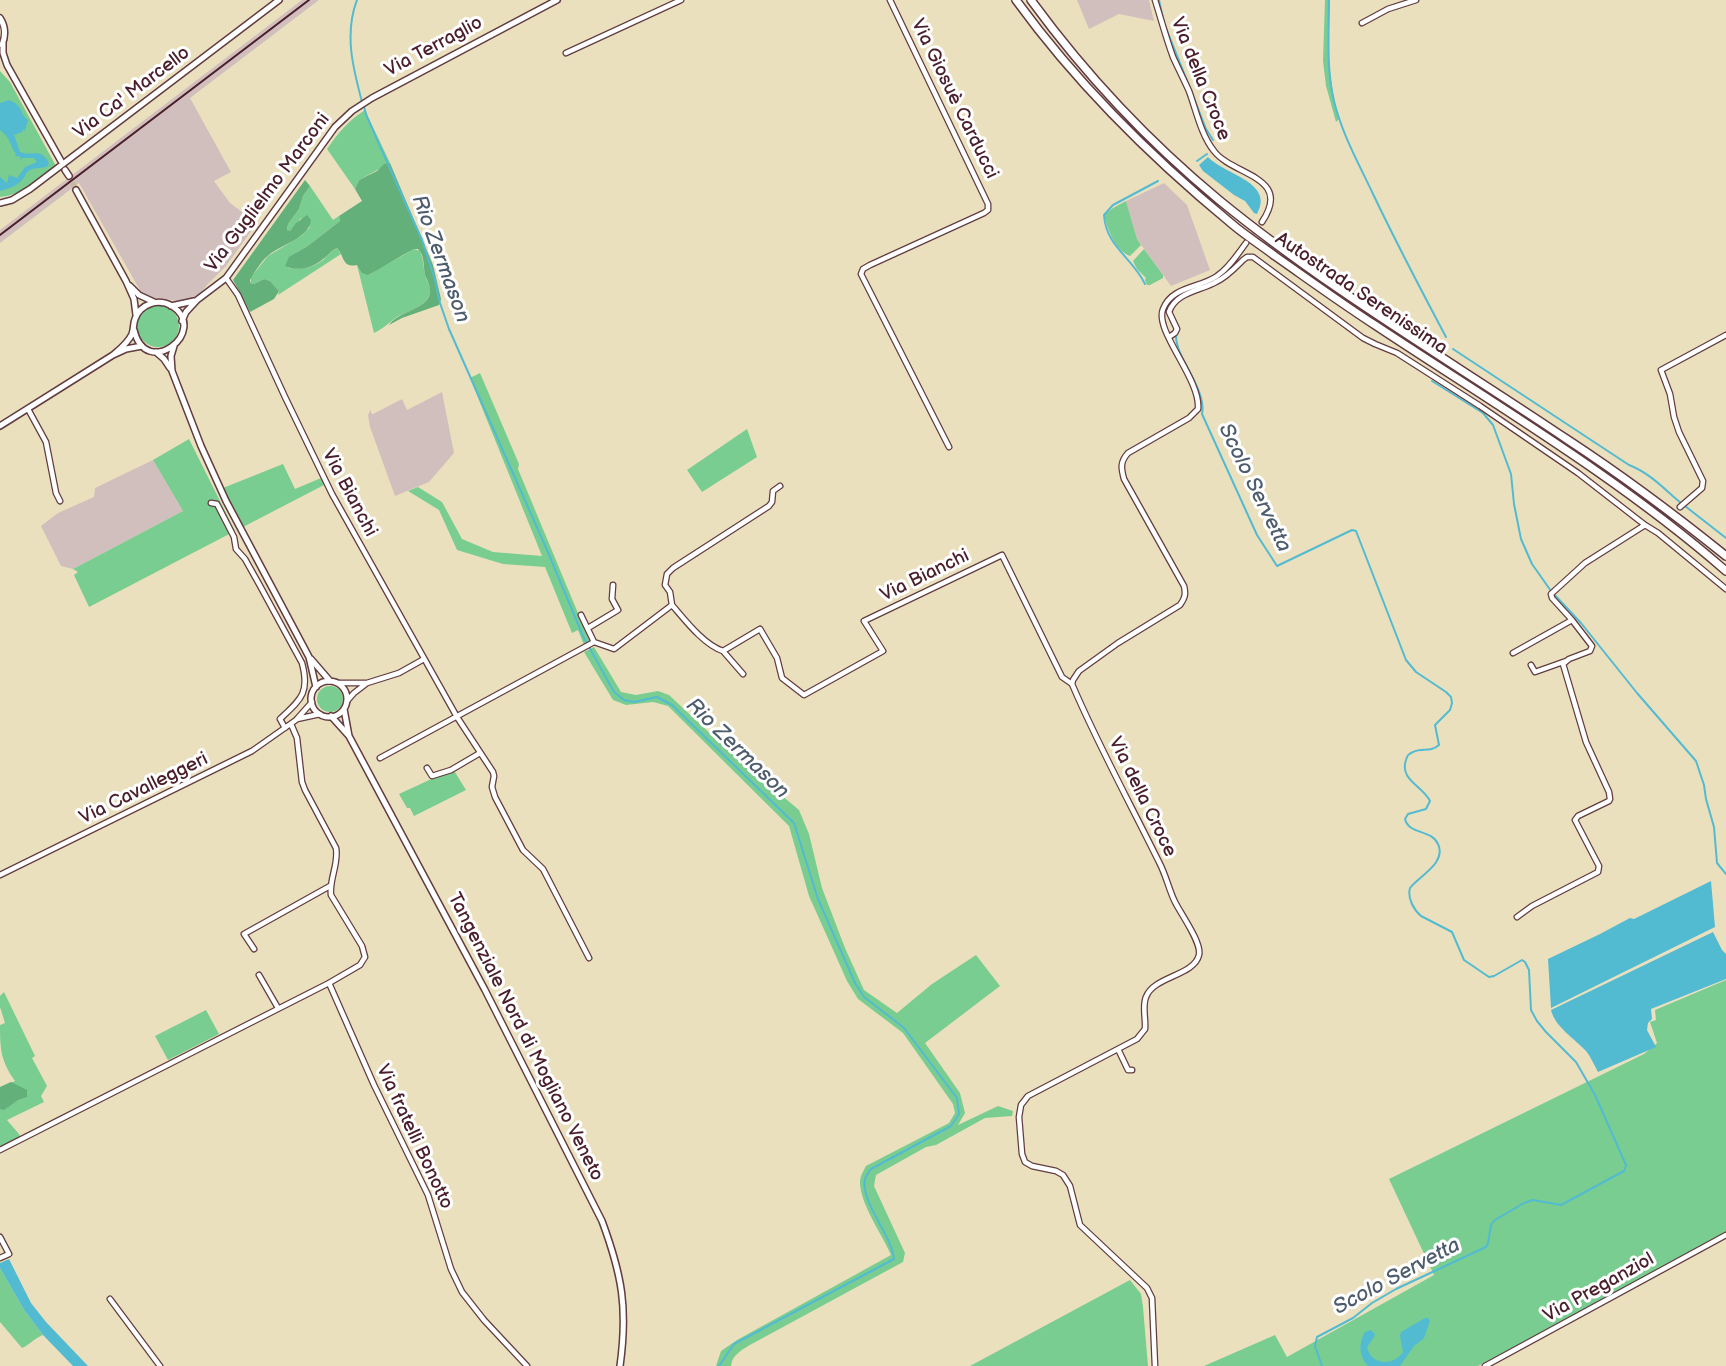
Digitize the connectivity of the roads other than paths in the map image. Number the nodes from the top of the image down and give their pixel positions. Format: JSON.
{"nodes":[{"id":1,"x":279,"y":0,"type":"edge"},
{"id":2,"x":557,"y":0,"type":"edge"},
{"id":3,"x":681,"y":0,"type":"edge"},
{"id":4,"x":890,"y":0,"type":"edge"},
{"id":5,"x":1016,"y":0,"type":"edge"},
{"id":6,"x":1031,"y":0,"type":"edge"},
{"id":7,"x":1156,"y":0,"type":"edge"},
{"id":8,"x":1416,"y":0,"type":"edge"},
{"id":9,"x":0,"y":18,"type":"edge"},
{"id":10,"x":1362,"y":23,"type":"dead end"},
{"id":11,"x":1,"y":46,"type":"edge"},
{"id":12,"x":566,"y":53,"type":"dead end"},
{"id":13,"x":0,"y":60,"type":"edge"},
{"id":14,"x":7,"y":65,"type":"junction"},
{"id":15,"x":363,"y":103,"type":"joint"},
{"id":16,"x":61,"y":161,"type":"dead end"},
{"id":17,"x":76,"y":190,"type":"tunnel mouth"},
{"id":18,"x":0,"y":203,"type":"edge"},
{"id":19,"x":1262,"y":222,"type":"tunnel mouth"},
{"id":20,"x":1246,"y":243,"type":"tunnel mouth"},
{"id":21,"x":226,"y":278,"type":"junction"},
{"id":22,"x":126,"y":281,"type":"junction"},
{"id":23,"x":197,"y":300,"type":"junction"},
{"id":24,"x":155,"y":303,"type":"junction"},
{"id":25,"x":171,"y":306,"type":"junction"},
{"id":26,"x":136,"y":317,"type":"junction"},
{"id":27,"x":182,"y":321,"type":"junction"},
{"id":28,"x":134,"y":330,"type":"junction"},
{"id":29,"x":1726,"y":335,"type":"edge"},
{"id":30,"x":1169,"y":337,"type":"junction"},
{"id":31,"x":142,"y":346,"type":"junction"},
{"id":32,"x":174,"y":346,"type":"junction"},
{"id":33,"x":153,"y":351,"type":"junction"},
{"id":34,"x":113,"y":355,"type":"junction"},
{"id":35,"x":172,"y":371,"type":"junction"},
{"id":36,"x":28,"y":409,"type":"junction"},
{"id":37,"x":0,"y":426,"type":"edge"},
{"id":38,"x":949,"y":447,"type":"dead end"},
{"id":39,"x":780,"y":486,"type":"dead end"},
{"id":40,"x":60,"y":500,"type":"dead end"},
{"id":41,"x":211,"y":503,"type":"dead end"},
{"id":42,"x":1682,"y":505,"type":"dead end"},
{"id":43,"x":1645,"y":525,"type":"junction"},
{"id":44,"x":1726,"y":556,"type":"edge"},
{"id":45,"x":1726,"y":571,"type":"edge"},
{"id":46,"x":613,"y":585,"type":"dead end"},
{"id":47,"x":1726,"y":589,"type":"edge"},
{"id":48,"x":672,"y":605,"type":"junction"},
{"id":49,"x":581,"y":615,"type":"dead end"},
{"id":50,"x":1572,"y":620,"type":"junction"},
{"id":51,"x":588,"y":628,"type":"junction"},
{"id":52,"x":593,"y":642,"type":"junction"},
{"id":53,"x":723,"y":651,"type":"junction"},
{"id":54,"x":1513,"y":653,"type":"dead end"},
{"id":55,"x":309,"y":657,"type":"junction"},
{"id":56,"x":424,"y":659,"type":"junction"},
{"id":57,"x":1566,"y":661,"type":"junction"},
{"id":58,"x":1531,"y":665,"type":"dead end"},
{"id":59,"x":743,"y":674,"type":"dead end"},
{"id":60,"x":330,"y":681,"type":"junction"},
{"id":61,"x":338,"y":683,"type":"junction"},
{"id":62,"x":367,"y":683,"type":"junction"},
{"id":63,"x":1072,"y":684,"type":"junction"},
{"id":64,"x":316,"y":687,"type":"junction"},
{"id":65,"x":347,"y":701,"type":"junction"},
{"id":66,"x":312,"y":702,"type":"junction"},
{"id":67,"x":344,"y":709,"type":"junction"},
{"id":68,"x":320,"y":714,"type":"junction"},
{"id":69,"x":331,"y":716,"type":"junction"},
{"id":70,"x":457,"y":717,"type":"junction"},
{"id":71,"x":294,"y":722,"type":"junction"},
{"id":72,"x":285,"y":728,"type":"junction"},
{"id":73,"x":349,"y":736,"type":"junction"},
{"id":74,"x":480,"y":753,"type":"junction"},
{"id":75,"x":380,"y":758,"type":"dead end"},
{"id":76,"x":426,"y":768,"type":"dead end"},
{"id":77,"x":0,"y":875,"type":"edge"},
{"id":78,"x":330,"y":886,"type":"junction"},
{"id":79,"x":1517,"y":917,"type":"dead end"},
{"id":80,"x":254,"y":949,"type":"dead end"},
{"id":81,"x":589,"y":958,"type":"dead end"},
{"id":82,"x":259,"y":975,"type":"dead end"},
{"id":83,"x":328,"y":983,"type":"junction"},
{"id":84,"x":278,"y":1008,"type":"junction"},
{"id":85,"x":1118,"y":1049,"type":"junction"},
{"id":86,"x":1132,"y":1070,"type":"dead end"},
{"id":87,"x":0,"y":1150,"type":"edge"},
{"id":88,"x":1726,"y":1235,"type":"edge"},
{"id":89,"x":0,"y":1237,"type":"edge"},
{"id":90,"x":0,"y":1258,"type":"edge"},
{"id":91,"x":110,"y":1299,"type":"dead end"},
{"id":92,"x":160,"y":1366,"type":"edge"},
{"id":93,"x":527,"y":1366,"type":"edge"},
{"id":94,"x":620,"y":1366,"type":"edge"},
{"id":95,"x":1154,"y":1366,"type":"edge"},
{"id":96,"x":1485,"y":1366,"type":"edge"}],
"edges":[{"from":1,"to":18,"type":"main road","name":"Via Ca' Marcello"},
{"from":2,"to":15,"type":"main road","name":"Via Terraglio"},
{"from":3,"to":12,"type":"street"},
{"from":4,"to":38,"type":"street","name":"Via Giosuè Carducci"},
{"from":5,"to":45,"type":"highway","name":"Autostrada Serenissima"},
{"from":6,"to":44,"type":"highway","name":"Autostrada Serenissima"},
{"from":7,"to":19,"type":"street","name":"Via della Croce"},
{"from":8,"to":10,"type":"street"},
{"from":9,"to":11,"type":"main road","name":"Via Ca' Marcello"},
{"from":11,"to":14,"type":"main road","name":"Via Ca' Marcello"},
{"from":13,"to":14,"type":"main road","name":"Via Ca' Marcello"},
{"from":14,"to":16,"type":"main road","name":"Via Ca' Marcello"},
{"from":15,"to":21,"type":"main road","name":"Via Guglielmo Marconi"},
{"from":17,"to":22,"type":"main road"},
{"from":20,"to":30,"type":"street"},
{"from":21,"to":23,"type":"main road","name":"Via Guglielmo Marconi"},
{"from":21,"to":56,"type":"street","name":"Via Bianchi"},
{"from":22,"to":24,"type":"main road"},
{"from":22,"to":26,"type":"main road"},
{"from":23,"to":25,"type":"main road","name":"Via Guglielmo Marconi"},
{"from":23,"to":27,"type":"main road","name":"Via Guglielmo Marconi"},
{"from":24,"to":25,"type":"main road","name":"Via Guglielmo Marconi"},
{"from":24,"to":26,"type":"main road"},
{"from":25,"to":27,"type":"main road"},
{"from":26,"to":28,"type":"main road"},
{"from":27,"to":32,"type":"main road","name":"Via Guglielmo Marconi"},
{"from":28,"to":31,"type":"main road"},
{"from":28,"to":34,"type":"main road"},
{"from":29,"to":42,"type":"street"},
{"from":30,"to":43,"type":"street"},
{"from":30,"to":63,"type":"street"},
{"from":31,"to":33,"type":"main road"},
{"from":31,"to":34,"type":"main road"},
{"from":32,"to":33,"type":"main road"},
{"from":32,"to":35,"type":"main road"},
{"from":33,"to":35,"type":"main road"},
{"from":34,"to":36,"type":"main road"},
{"from":35,"to":55,"type":"main road"},
{"from":36,"to":37,"type":"main road"},
{"from":36,"to":40,"type":"street"},
{"from":39,"to":48,"type":"street"},
{"from":41,"to":72,"type":"street"},
{"from":43,"to":47,"type":"street"},
{"from":43,"to":50,"type":"street"},
{"from":46,"to":51,"type":"street"},
{"from":48,"to":52,"type":"street"},
{"from":48,"to":53,"type":"street"},
{"from":49,"to":51,"type":"street"},
{"from":50,"to":54,"type":"street"},
{"from":50,"to":57,"type":"street"},
{"from":51,"to":52,"type":"street"},
{"from":52,"to":70,"type":"street"},
{"from":53,"to":59,"type":"street"},
{"from":53,"to":63,"type":"street","name":"Via Bianchi"},
{"from":55,"to":60,"type":"main road"},
{"from":55,"to":64,"type":"main road"},
{"from":56,"to":62,"type":"street"},
{"from":56,"to":70,"type":"street","name":"Via Bianchi"},
{"from":57,"to":58,"type":"street"},
{"from":57,"to":79,"type":"street"},
{"from":60,"to":61,"type":"main road"},
{"from":60,"to":64,"type":"main road"},
{"from":61,"to":62,"type":"street"},
{"from":61,"to":65,"type":"main road"},
{"from":62,"to":65,"type":"street"},
{"from":63,"to":85,"type":"street","name":"Via della Croce"},
{"from":64,"to":66,"type":"main road"},
{"from":65,"to":67,"type":"main road"},
{"from":66,"to":68,"type":"main road"},
{"from":66,"to":71,"type":"street"},
{"from":67,"to":69,"type":"main road"},
{"from":67,"to":73,"type":"main road"},
{"from":68,"to":69,"type":"main road"},
{"from":68,"to":71,"type":"street"},
{"from":69,"to":73,"type":"main road"},
{"from":70,"to":74,"type":"street","name":"Via Bianchi"},
{"from":70,"to":75,"type":"street"},
{"from":71,"to":72,"type":"street","name":"Via Cavalleggeri"},
{"from":71,"to":78,"type":"street"},
{"from":72,"to":77,"type":"street","name":"Via Cavalleggeri"},
{"from":73,"to":94,"type":"main road","name":"Tangenziale Nord di Mogliano Veneto"},
{"from":74,"to":76,"type":"street"},
{"from":74,"to":81,"type":"street","name":"Via Bianchi"},
{"from":78,"to":80,"type":"street"},
{"from":78,"to":83,"type":"street"},
{"from":82,"to":84,"type":"street"},
{"from":83,"to":84,"type":"street"},
{"from":83,"to":93,"type":"street","name":"Via fratelli Bonotto"},
{"from":84,"to":87,"type":"street"},
{"from":85,"to":86,"type":"street"},
{"from":85,"to":95,"type":"street","name":"Via della Croce"},
{"from":88,"to":96,"type":"street","name":"Via Preganziol"},
{"from":89,"to":90,"type":"street"},
{"from":91,"to":92,"type":"street"}]}
